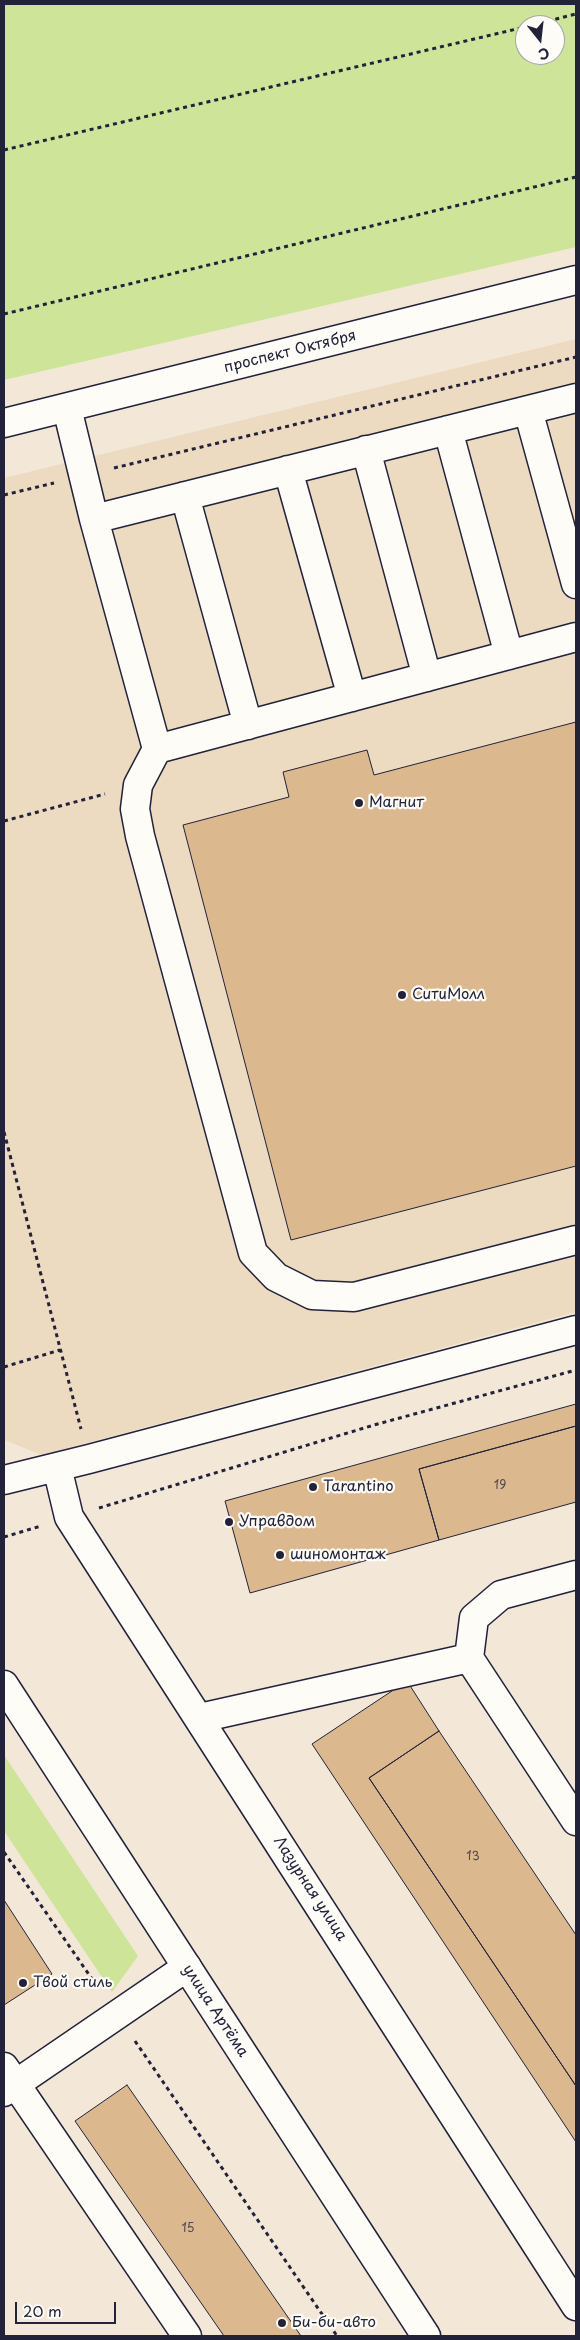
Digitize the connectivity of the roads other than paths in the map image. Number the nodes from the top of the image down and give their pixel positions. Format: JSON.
{"nodes":[{"id":1,"x":576,"y":280,"type":"edge"},
{"id":2,"x":576,"y":398,"type":"edge"},
{"id":3,"x":67,"y":408,"type":"junction"},
{"id":4,"x":528,"y":410,"type":"junction"},
{"id":5,"x":4,"y":423,"type":"edge"},
{"id":6,"x":448,"y":430,"type":"junction"},
{"id":7,"x":366,"y":450,"type":"junction"},
{"id":8,"x":288,"y":470,"type":"junction"},
{"id":9,"x":185,"y":496,"type":"junction"},
{"id":10,"x":94,"y":519,"type":"junction"},
{"id":11,"x":576,"y":584,"type":"edge"},
{"id":12,"x":576,"y":637,"type":"edge"},
{"id":13,"x":509,"y":655,"type":"junction"},
{"id":14,"x":427,"y":677,"type":"junction"},
{"id":15,"x":352,"y":697,"type":"junction"},
{"id":16,"x":248,"y":725,"type":"junction"},
{"id":17,"x":157,"y":748,"type":"junction"},
{"id":18,"x":576,"y":1240,"type":"edge"},
{"id":19,"x":576,"y":1330,"type":"edge"},
{"id":20,"x":57,"y":1468,"type":"junction"},
{"id":21,"x":4,"y":1480,"type":"edge"},
{"id":22,"x":576,"y":1575,"type":"edge"},
{"id":23,"x":469,"y":1658,"type":"junction"},
{"id":24,"x":4,"y":1685,"type":"edge"},
{"id":25,"x":200,"y":1718,"type":"junction"},
{"id":26,"x":576,"y":1821,"type":"edge"},
{"id":27,"x":188,"y":1967,"type":"junction"},
{"id":28,"x":8,"y":2081,"type":"edge"},
{"id":29,"x":576,"y":2306,"type":"edge"},
{"id":30,"x":188,"y":2336,"type":"edge"},
{"id":31,"x":426,"y":2336,"type":"edge"}],
"edges":[{"from":1,"to":3,"type":"street","name":"проспект Октября"},
{"from":2,"to":4,"type":"street"},
{"from":3,"to":5,"type":"street","name":"проспект Октября"},
{"from":3,"to":10,"type":"street"},
{"from":4,"to":6,"type":"street"},
{"from":4,"to":11,"type":"street"},
{"from":6,"to":7,"type":"street"},
{"from":6,"to":13,"type":"street"},
{"from":7,"to":8,"type":"street"},
{"from":7,"to":14,"type":"street"},
{"from":8,"to":9,"type":"street"},
{"from":8,"to":15,"type":"street"},
{"from":9,"to":10,"type":"street"},
{"from":9,"to":16,"type":"street"},
{"from":10,"to":17,"type":"street"},
{"from":12,"to":13,"type":"street"},
{"from":13,"to":14,"type":"street"},
{"from":14,"to":15,"type":"street"},
{"from":15,"to":16,"type":"street"},
{"from":16,"to":17,"type":"street"},
{"from":17,"to":18,"type":"street"},
{"from":19,"to":20,"type":"street"},
{"from":20,"to":21,"type":"street"},
{"from":20,"to":25,"type":"street","name":"Лазурная улица"},
{"from":22,"to":23,"type":"street"},
{"from":23,"to":25,"type":"street"},
{"from":23,"to":26,"type":"street"},
{"from":24,"to":27,"type":"street","name":"улица Артёма"},
{"from":25,"to":29,"type":"street","name":"Лазурная улица"},
{"from":27,"to":28,"type":"street"},
{"from":27,"to":31,"type":"street","name":"улица Артёма"},
{"from":28,"to":30,"type":"street"}]}
